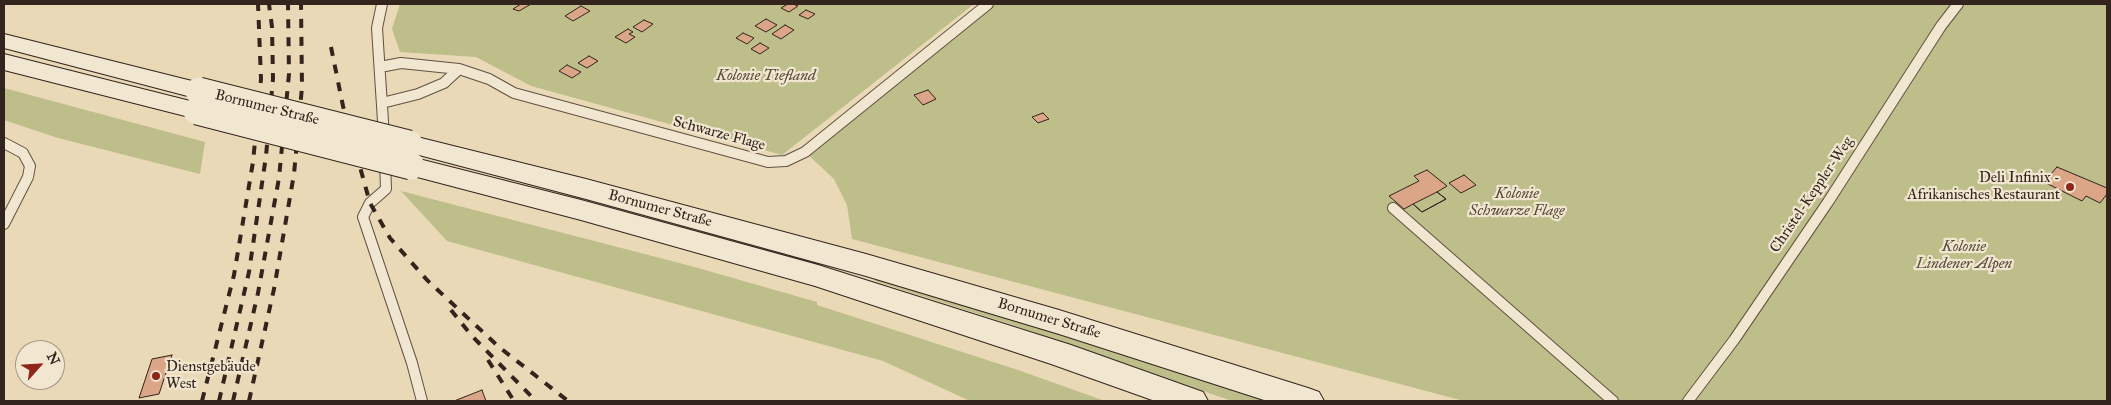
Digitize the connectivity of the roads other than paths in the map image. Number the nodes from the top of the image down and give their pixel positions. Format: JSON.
{"nodes":[{"id":1,"x":382,"y":4,"type":"edge"},
{"id":2,"x":988,"y":4,"type":"edge"},
{"id":3,"x":1958,"y":4,"type":"edge"},
{"id":4,"x":4,"y":41,"type":"edge"},
{"id":5,"x":4,"y":62,"type":"edge"},
{"id":6,"x":380,"y":67,"type":"junction"},
{"id":7,"x":458,"y":69,"type":"junction"},
{"id":8,"x":198,"y":101,"type":"junction"},
{"id":9,"x":382,"y":102,"type":"junction"},
{"id":10,"x":4,"y":143,"type":"edge"},
{"id":11,"x":1392,"y":208,"type":"dead end"},
{"id":12,"x":4,"y":224,"type":"edge"},
{"id":13,"x":868,"y":279,"type":"junction"},
{"id":14,"x":422,"y":401,"type":"edge"},
{"id":15,"x":1192,"y":401,"type":"edge"},
{"id":16,"x":1308,"y":401,"type":"edge"},
{"id":17,"x":1613,"y":401,"type":"edge"},
{"id":18,"x":1688,"y":401,"type":"edge"}],
"edges":[{"from":1,"to":6,"type":"lane"},
{"from":2,"to":7,"type":"lane","name":"Schwarze Flage"},
{"from":3,"to":18,"type":"lane","name":"Christel-Keppler-Weg"},
{"from":4,"to":8,"type":"main road","name":"Bornumer Straße"},
{"from":5,"to":8,"type":"main road","name":"Bornumer Straße"},
{"from":6,"to":7,"type":"lane","name":"Schwarze Flage"},
{"from":6,"to":9,"type":"lane"},
{"from":7,"to":9,"type":"lane"},
{"from":8,"to":13,"type":"main road","name":"Bornumer Straße","bridge":true},
{"from":9,"to":14,"type":"lane"},
{"from":10,"to":12,"type":"lane"},
{"from":11,"to":17,"type":"lane"},
{"from":13,"to":15,"type":"main road","name":"Bornumer Straße"},
{"from":13,"to":16,"type":"main road","name":"Bornumer Straße"}]}
